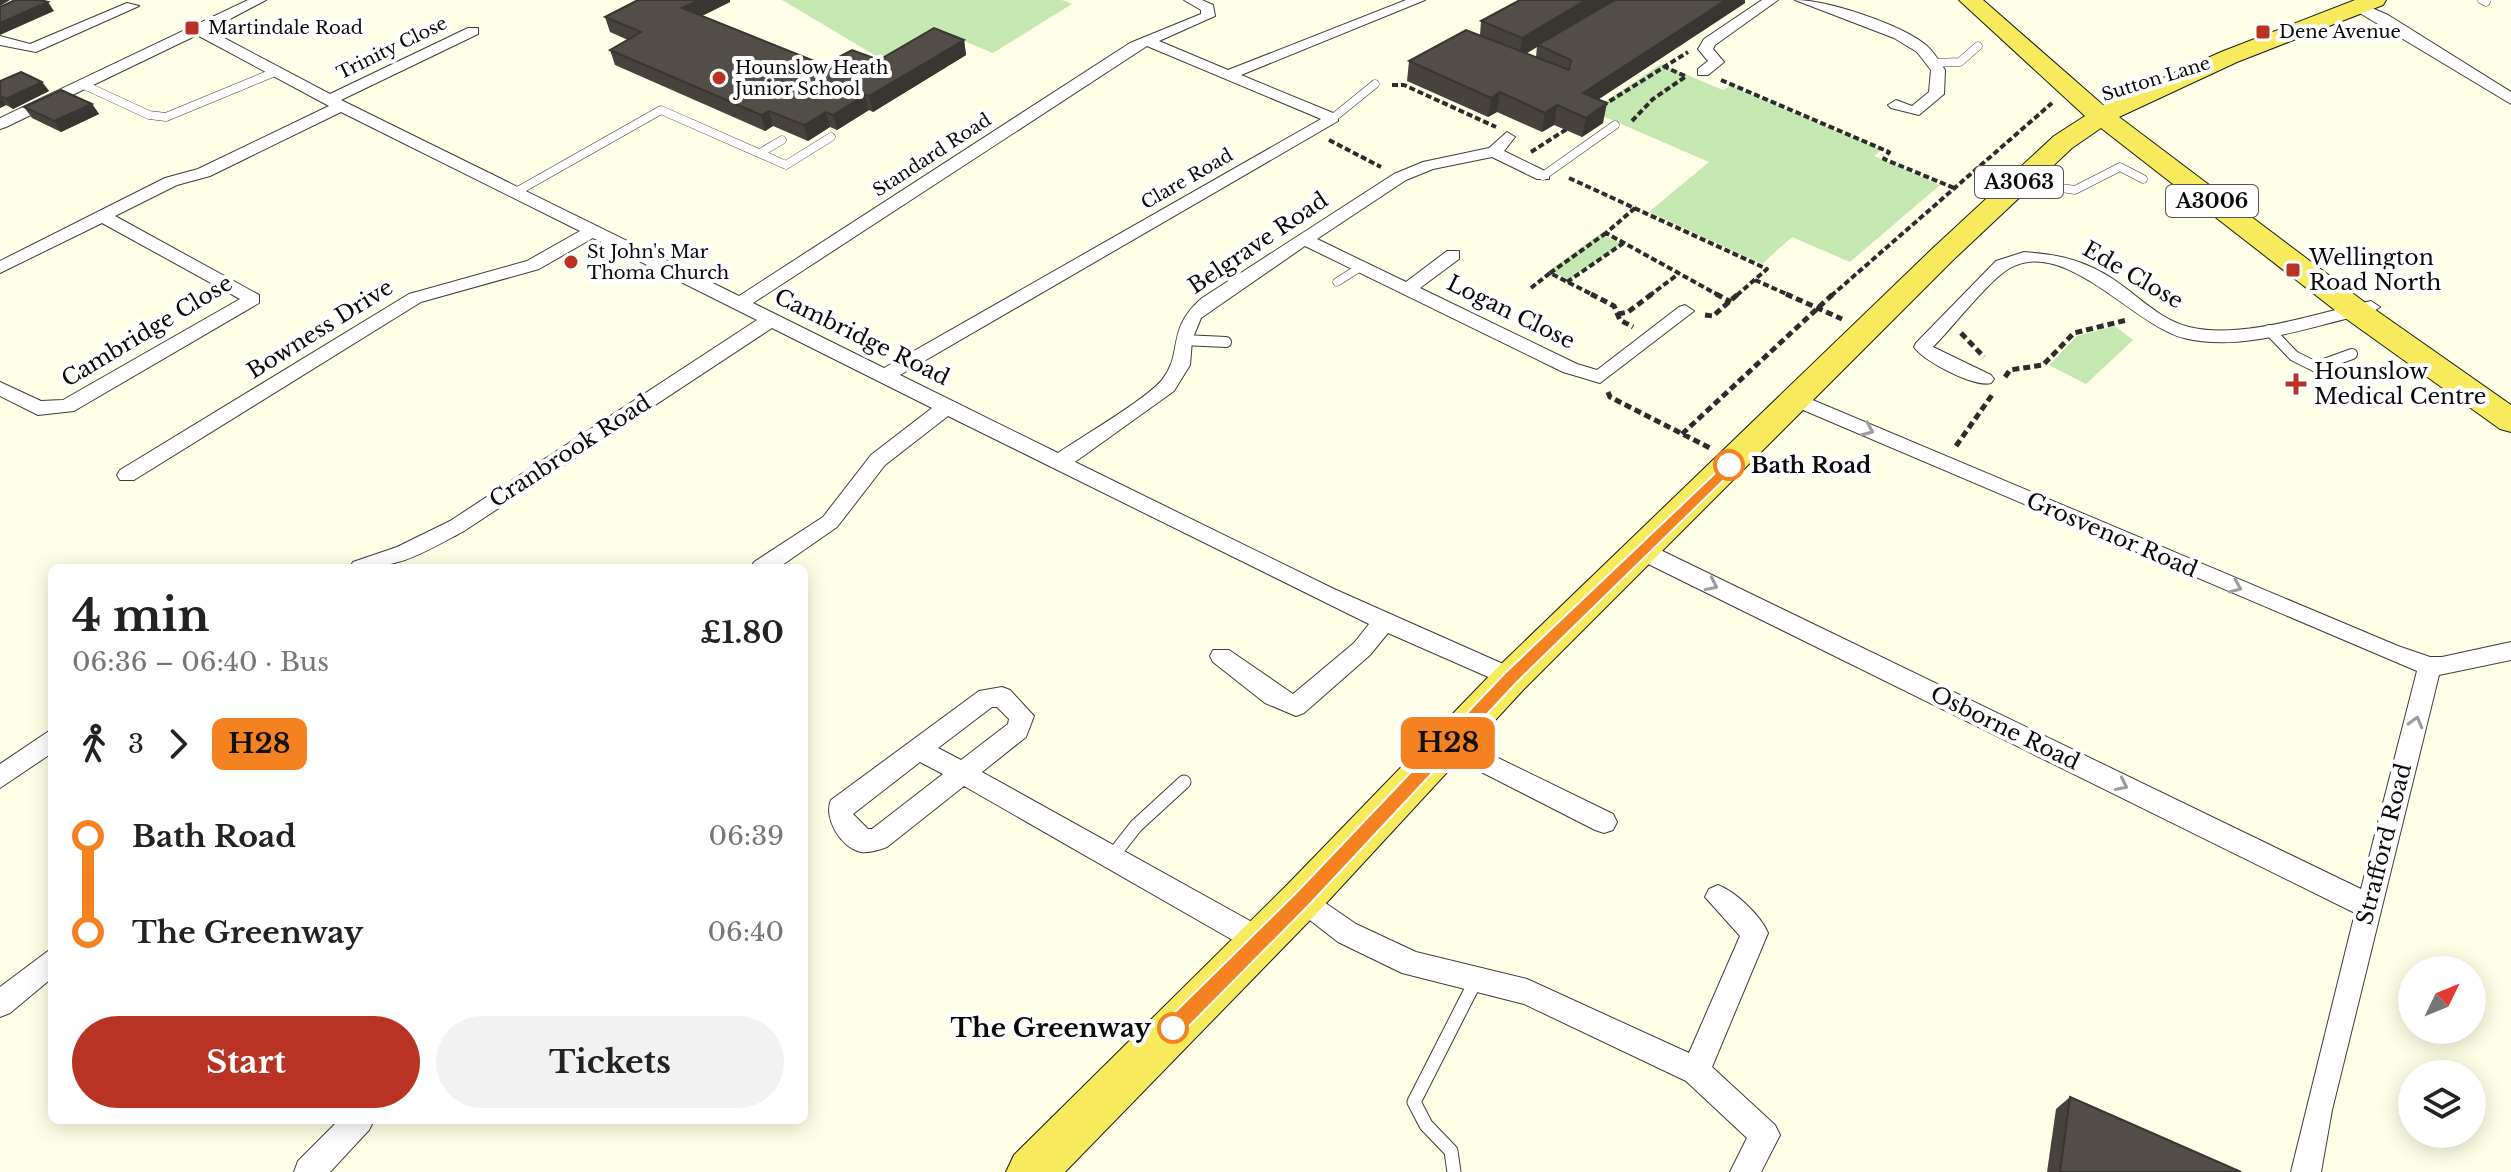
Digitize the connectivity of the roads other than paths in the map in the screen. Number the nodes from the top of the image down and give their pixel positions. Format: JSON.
{"nodes":[{"id":1,"x":259,"y":0,"type":"edge"},
{"id":2,"x":1191,"y":0,"type":"edge"},
{"id":3,"x":1418,"y":0,"type":"edge"},
{"id":4,"x":1771,"y":0,"type":"edge"},
{"id":5,"x":1802,"y":0,"type":"edge"},
{"id":6,"x":1970,"y":0,"type":"edge"},
{"id":7,"x":2366,"y":3,"type":"edge"},
{"id":8,"x":132,"y":6,"type":"dead end"},
{"id":9,"x":1988,"y":7,"type":"edge"},
{"id":10,"x":197,"y":29,"type":"junction"},
{"id":11,"x":473,"y":31,"type":"dead end"},
{"id":12,"x":0,"y":40,"type":"edge"},
{"id":13,"x":1146,"y":41,"type":"junction"},
{"id":14,"x":1978,"y":46,"type":"dead end"},
{"id":15,"x":1932,"y":63,"type":"junction"},
{"id":16,"x":275,"y":72,"type":"junction"},
{"id":17,"x":1703,"y":72,"type":"road end"},
{"id":18,"x":1228,"y":75,"type":"junction"},
{"id":19,"x":82,"y":84,"type":"junction"},
{"id":20,"x":1375,"y":84,"type":"road end"},
{"id":21,"x":2511,"y":99,"type":"edge"},
{"id":22,"x":335,"y":103,"type":"junction"},
{"id":23,"x":1896,"y":105,"type":"dead end"},
{"id":24,"x":2105,"y":105,"type":"junction"},
{"id":25,"x":1333,"y":118,"type":"junction"},
{"id":26,"x":0,"y":124,"type":"edge"},
{"id":27,"x":1615,"y":125,"type":"road end"},
{"id":28,"x":831,"y":137,"type":"edge"},
{"id":29,"x":1507,"y":137,"type":"road end"},
{"id":30,"x":782,"y":140,"type":"dead end"},
{"id":31,"x":1494,"y":152,"type":"junction"},
{"id":32,"x":760,"y":153,"type":"junction"},
{"id":33,"x":1547,"y":173,"type":"joint"},
{"id":34,"x":2026,"y":175,"type":"junction"},
{"id":35,"x":2143,"y":179,"type":"dead end"},
{"id":36,"x":516,"y":192,"type":"junction"},
{"id":37,"x":102,"y":216,"type":"junction"},
{"id":38,"x":593,"y":231,"type":"junction"},
{"id":39,"x":1306,"y":240,"type":"junction"},
{"id":40,"x":1453,"y":255,"type":"dead end"},
{"id":41,"x":1942,"y":255,"type":"junction"},
{"id":42,"x":0,"y":268,"type":"edge"},
{"id":43,"x":1359,"y":268,"type":"junction"},
{"id":44,"x":1337,"y":282,"type":"dead end"},
{"id":45,"x":1408,"y":289,"type":"junction"},
{"id":46,"x":740,"y":303,"type":"junction"},
{"id":47,"x":2364,"y":309,"type":"junction"},
{"id":48,"x":1685,"y":311,"type":"road end"},
{"id":49,"x":772,"y":319,"type":"junction"},
{"id":50,"x":2269,"y":330,"type":"junction"},
{"id":51,"x":1183,"y":340,"type":"junction"},
{"id":52,"x":1226,"y":342,"type":"dead end"},
{"id":53,"x":2352,"y":354,"type":"dead end"},
{"id":54,"x":886,"y":375,"type":"junction"},
{"id":55,"x":1984,"y":379,"type":"dead end"},
{"id":56,"x":0,"y":388,"type":"edge"},
{"id":57,"x":1796,"y":399,"type":"junction"},
{"id":58,"x":947,"y":406,"type":"junction"},
{"id":59,"x":2511,"y":421,"type":"edge"},
{"id":60,"x":1060,"y":462,"type":"junction"},
{"id":61,"x":127,"y":475,"type":"dead end"},
{"id":62,"x":1642,"y":551,"type":"junction"},
{"id":63,"x":373,"y":564,"type":"edge"},
{"id":64,"x":768,"y":564,"type":"edge"},
{"id":65,"x":1385,"y":620,"type":"junction"},
{"id":66,"x":2511,"y":651,"type":"edge"},
{"id":67,"x":1221,"y":656,"type":"dead end"},
{"id":68,"x":2430,"y":666,"type":"junction"},
{"id":69,"x":1511,"y":678,"type":"junction"},
{"id":70,"x":48,"y":742,"type":"edge"},
{"id":71,"x":1447,"y":743,"type":"junction"},
{"id":72,"x":919,"y":749,"type":"junction"},
{"id":73,"x":962,"y":774,"type":"junction"},
{"id":74,"x":0,"y":778,"type":"edge"},
{"id":75,"x":1184,"y":782,"type":"dead end"},
{"id":76,"x":1604,"y":822,"type":"dead end"},
{"id":77,"x":1111,"y":858,"type":"junction"},
{"id":78,"x":1718,"y":897,"type":"dead end"},
{"id":79,"x":1302,"y":899,"type":"junction"},
{"id":80,"x":2368,"y":906,"type":"junction"},
{"id":81,"x":1260,"y":941,"type":"junction"},
{"id":82,"x":48,"y":964,"type":"edge"},
{"id":83,"x":1476,"y":979,"type":"junction"},
{"id":84,"x":0,"y":1004,"type":"edge"},
{"id":85,"x":1696,"y":1071,"type":"junction"},
{"id":86,"x":355,"y":1124,"type":"edge"},
{"id":87,"x":309,"y":1172,"type":"edge"},
{"id":88,"x":1031,"y":1172,"type":"edge"},
{"id":89,"x":1454,"y":1172,"type":"edge"},
{"id":90,"x":1745,"y":1172,"type":"edge"},
{"id":91,"x":2306,"y":1172,"type":"edge"}],
"edges":[{"from":1,"to":10,"type":"street"},
{"from":2,"to":13,"type":"street","name":"Standard Road"},
{"from":3,"to":18,"type":"street"},
{"from":4,"to":17,"type":"street"},
{"from":5,"to":15,"type":"street"},
{"from":6,"to":24,"type":"main road","number":"A3006"},
{"from":7,"to":21,"type":"street"},
{"from":7,"to":24,"type":"main road","name":"Sutton Lane","number":"A3063"},
{"from":8,"to":12,"type":"street"},
{"from":9,"to":24,"type":"main road"},
{"from":10,"to":16,"type":"street","name":"Cambridge Road"},
{"from":10,"to":19,"type":"street"},
{"from":11,"to":22,"type":"street","name":"Trinity Close"},
{"from":13,"to":18,"type":"street"},
{"from":13,"to":46,"type":"street","name":"Standard Road"},
{"from":14,"to":15,"type":"lane"},
{"from":15,"to":23,"type":"street"},
{"from":16,"to":19,"type":"lane"},
{"from":16,"to":22,"type":"street","name":"Cambridge Road"},
{"from":18,"to":25,"type":"street"},
{"from":19,"to":26,"type":"street"},
{"from":20,"to":25,"type":"lane"},
{"from":22,"to":36,"type":"street","name":"Cambridge Road"},
{"from":22,"to":37,"type":"street"},
{"from":24,"to":34,"type":"main road","number":"A3063"},
{"from":24,"to":41,"type":"main road","number":"A3063"},
{"from":24,"to":47,"type":"main road","number":"A3006"},
{"from":24,"to":47,"type":"main road","number":"A3006"},
{"from":25,"to":54,"type":"street","name":"Clare Road"},
{"from":27,"to":33,"type":"lane"},
{"from":28,"to":32,"type":"lane"},
{"from":29,"to":31,"type":"street"},
{"from":30,"to":32,"type":"lane"},
{"from":31,"to":33,"type":"street"},
{"from":31,"to":39,"type":"street","name":"Belgrave Road"},
{"from":32,"to":36,"type":"lane"},
{"from":34,"to":35,"type":"lane"},
{"from":34,"to":41,"type":"main road","number":"A3063"},
{"from":36,"to":38,"type":"street","name":"Cambridge Road"},
{"from":37,"to":42,"type":"street"},
{"from":37,"to":56,"type":"street","name":"Cambridge Close"},
{"from":38,"to":46,"type":"street","name":"Cambridge Road"},
{"from":38,"to":61,"type":"street","name":"Bowness Drive"},
{"from":39,"to":43,"type":"street","name":"Logan Close"},
{"from":39,"to":51,"type":"street","name":"Belgrave Road"},
{"from":40,"to":45,"type":"street"},
{"from":41,"to":57,"type":"main road","number":"A3063"},
{"from":43,"to":44,"type":"lane"},
{"from":43,"to":45,"type":"street","name":"Logan Close"},
{"from":45,"to":48,"type":"street","name":"Logan Close"},
{"from":46,"to":49,"type":"street","name":"Cambridge Road"},
{"from":47,"to":50,"type":"street","name":"Ede Close"},
{"from":47,"to":59,"type":"main road","number":"A3006"},
{"from":49,"to":54,"type":"street","name":"Cambridge Road"},
{"from":49,"to":63,"type":"street","name":"Cranbrook Road"},
{"from":50,"to":53,"type":"lane"},
{"from":50,"to":55,"type":"street","name":"Ede Close"},
{"from":51,"to":52,"type":"lane"},
{"from":51,"to":60,"type":"street","name":"Belgrave Road"},
{"from":54,"to":58,"type":"street","name":"Cambridge Road"},
{"from":57,"to":62,"type":"main road","number":"A3063"},
{"from":57,"to":68,"type":"street","name":"Grosvenor Road","one_way":true},
{"from":58,"to":60,"type":"street","name":"Cambridge Road"},
{"from":58,"to":64,"type":"street"},
{"from":60,"to":65,"type":"street","name":"Cambridge Road"},
{"from":62,"to":69,"type":"main road","number":"A3063"},
{"from":62,"to":80,"type":"street","name":"Osborne Road","one_way":true},
{"from":65,"to":67,"type":"street"},
{"from":65,"to":69,"type":"street","name":"Cambridge Road"},
{"from":66,"to":68,"type":"street"},
{"from":80,"to":68,"type":"street","name":"Strafford Road","one_way":true},
{"from":69,"to":71,"type":"main road","number":"A3063"},
{"from":70,"to":74,"type":"street"},
{"from":71,"to":76,"type":"street"},
{"from":71,"to":79,"type":"main road","number":"A3063"},
{"from":72,"to":73,"type":"street"},
{"from":72,"to":73,"type":"street"},
{"from":72,"to":73,"type":"street"},
{"from":73,"to":77,"type":"street"},
{"from":75,"to":77,"type":"lane"},
{"from":77,"to":81,"type":"street"},
{"from":78,"to":85,"type":"street"},
{"from":79,"to":81,"type":"main road","number":"A3063"},
{"from":79,"to":83,"type":"street"},
{"from":80,"to":91,"type":"street","name":"Strafford Road"},
{"from":81,"to":88,"type":"main road","number":"A3063"},
{"from":82,"to":84,"type":"street"},
{"from":83,"to":85,"type":"street"},
{"from":83,"to":89,"type":"lane"},
{"from":85,"to":90,"type":"street"},
{"from":86,"to":87,"type":"street"}]}
